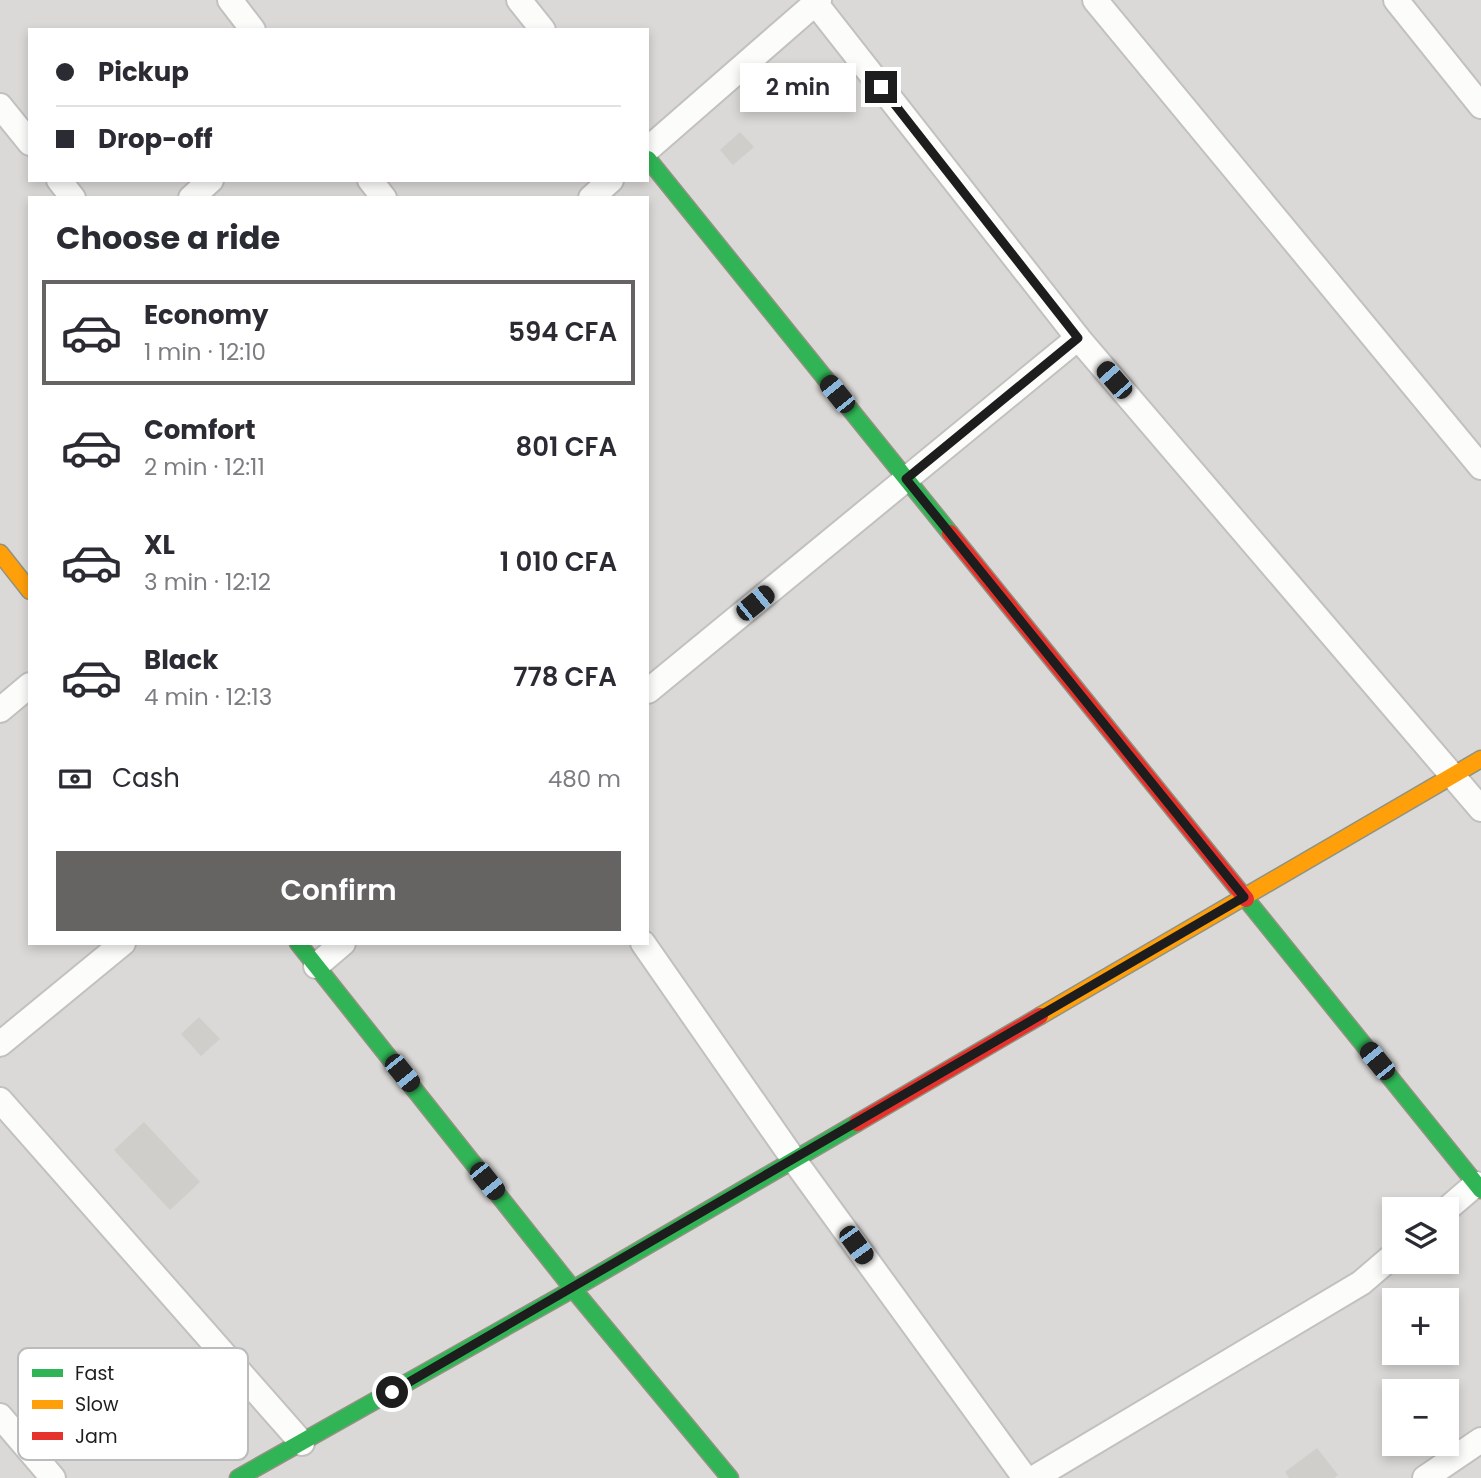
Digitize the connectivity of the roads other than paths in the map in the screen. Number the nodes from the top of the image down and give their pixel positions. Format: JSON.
{"nodes":[{"id":1,"x":230,"y":0,"type":"edge"},
{"id":2,"x":519,"y":0,"type":"edge"},
{"id":3,"x":1095,"y":0,"type":"edge"},
{"id":4,"x":1396,"y":0,"type":"edge"},
{"id":5,"x":816,"y":1,"type":"edge"},
{"id":6,"x":251,"y":28,"type":"edge"},
{"id":7,"x":541,"y":28,"type":"edge"},
{"id":8,"x":0,"y":106,"type":"edge"},
{"id":9,"x":1481,"y":106,"type":"edge"},
{"id":10,"x":28,"y":141,"type":"edge"},
{"id":11,"x":649,"y":148,"type":"edge"},
{"id":12,"x":649,"y":160,"type":"edge"},
{"id":13,"x":61,"y":182,"type":"edge"},
{"id":14,"x":209,"y":182,"type":"edge"},
{"id":15,"x":372,"y":182,"type":"edge"},
{"id":16,"x":609,"y":182,"type":"edge"},
{"id":17,"x":71,"y":196,"type":"edge"},
{"id":18,"x":193,"y":196,"type":"edge"},
{"id":19,"x":382,"y":196,"type":"edge"},
{"id":20,"x":593,"y":196,"type":"edge"},
{"id":21,"x":1078,"y":338,"type":"junction"},
{"id":22,"x":1481,"y":467,"type":"edge"},
{"id":23,"x":906,"y":479,"type":"junction"},
{"id":24,"x":0,"y":553,"type":"edge"},
{"id":25,"x":28,"y":588,"type":"edge"},
{"id":26,"x":28,"y":687,"type":"edge"},
{"id":27,"x":649,"y":690,"type":"edge"},
{"id":28,"x":0,"y":710,"type":"edge"},
{"id":29,"x":1481,"y":759,"type":"edge"},
{"id":30,"x":1452,"y":775,"type":"junction"},
{"id":31,"x":1481,"y":809,"type":"edge"},
{"id":32,"x":1244,"y":897,"type":"junction"},
{"id":33,"x":121,"y":945,"type":"edge"},
{"id":34,"x":300,"y":945,"type":"edge"},
{"id":35,"x":340,"y":945,"type":"edge"},
{"id":36,"x":644,"y":945,"type":"edge"},
{"id":37,"x":316,"y":965,"type":"junction"},
{"id":38,"x":0,"y":1044,"type":"edge"},
{"id":39,"x":0,"y":1100,"type":"edge"},
{"id":40,"x":794,"y":1160,"type":"junction"},
{"id":41,"x":1479,"y":1187,"type":"edge"},
{"id":42,"x":1459,"y":1201,"type":"edge"},
{"id":43,"x":1382,"y":1265,"type":"edge"},
{"id":44,"x":573,"y":1289,"type":"junction"},
{"id":45,"x":218,"y":1348,"type":"edge"},
{"id":46,"x":248,"y":1382,"type":"edge"},
{"id":47,"x":0,"y":1416,"type":"edge"},
{"id":48,"x":18,"y":1437,"type":"edge"},
{"id":49,"x":1481,"y":1440,"type":"edge"},
{"id":50,"x":302,"y":1443,"type":"junction"},
{"id":51,"x":38,"y":1460,"type":"edge"},
{"id":52,"x":726,"y":1477,"type":"edge"},
{"id":53,"x":53,"y":1478,"type":"edge"},
{"id":54,"x":238,"y":1478,"type":"edge"},
{"id":55,"x":1025,"y":1478,"type":"edge"},
{"id":56,"x":1034,"y":1478,"type":"edge"},
{"id":57,"x":1425,"y":1478,"type":"edge"}],
"edges":[{"from":1,"to":6,"type":"street"},
{"from":2,"to":7,"type":"street"},
{"from":3,"to":22,"type":"street"},
{"from":4,"to":9,"type":"street"},
{"from":5,"to":11,"type":"street"},
{"from":5,"to":21,"type":"street"},
{"from":8,"to":10,"type":"street"},
{"from":12,"to":23,"type":"street"},
{"from":13,"to":17,"type":"street"},
{"from":14,"to":18,"type":"street"},
{"from":15,"to":19,"type":"street"},
{"from":16,"to":20,"type":"street"},
{"from":21,"to":23,"type":"street"},
{"from":21,"to":30,"type":"street"},
{"from":23,"to":27,"type":"street"},
{"from":23,"to":32,"type":"street"},
{"from":24,"to":25,"type":"street"},
{"from":26,"to":28,"type":"street"},
{"from":29,"to":30,"type":"street"},
{"from":30,"to":31,"type":"street"},
{"from":30,"to":32,"type":"street"},
{"from":32,"to":40,"type":"street"},
{"from":32,"to":41,"type":"street"},
{"from":33,"to":38,"type":"street"},
{"from":34,"to":37,"type":"street"},
{"from":35,"to":37,"type":"street"},
{"from":36,"to":40,"type":"street"},
{"from":37,"to":44,"type":"street"},
{"from":39,"to":45,"type":"street"},
{"from":40,"to":44,"type":"street"},
{"from":40,"to":55,"type":"street"},
{"from":41,"to":42,"type":"street"},
{"from":43,"to":56,"type":"street"},
{"from":44,"to":50,"type":"street"},
{"from":44,"to":52,"type":"street"},
{"from":46,"to":50,"type":"street"},
{"from":47,"to":48,"type":"street"},
{"from":49,"to":57,"type":"street"},
{"from":50,"to":54,"type":"street"},
{"from":51,"to":53,"type":"street"}]}
